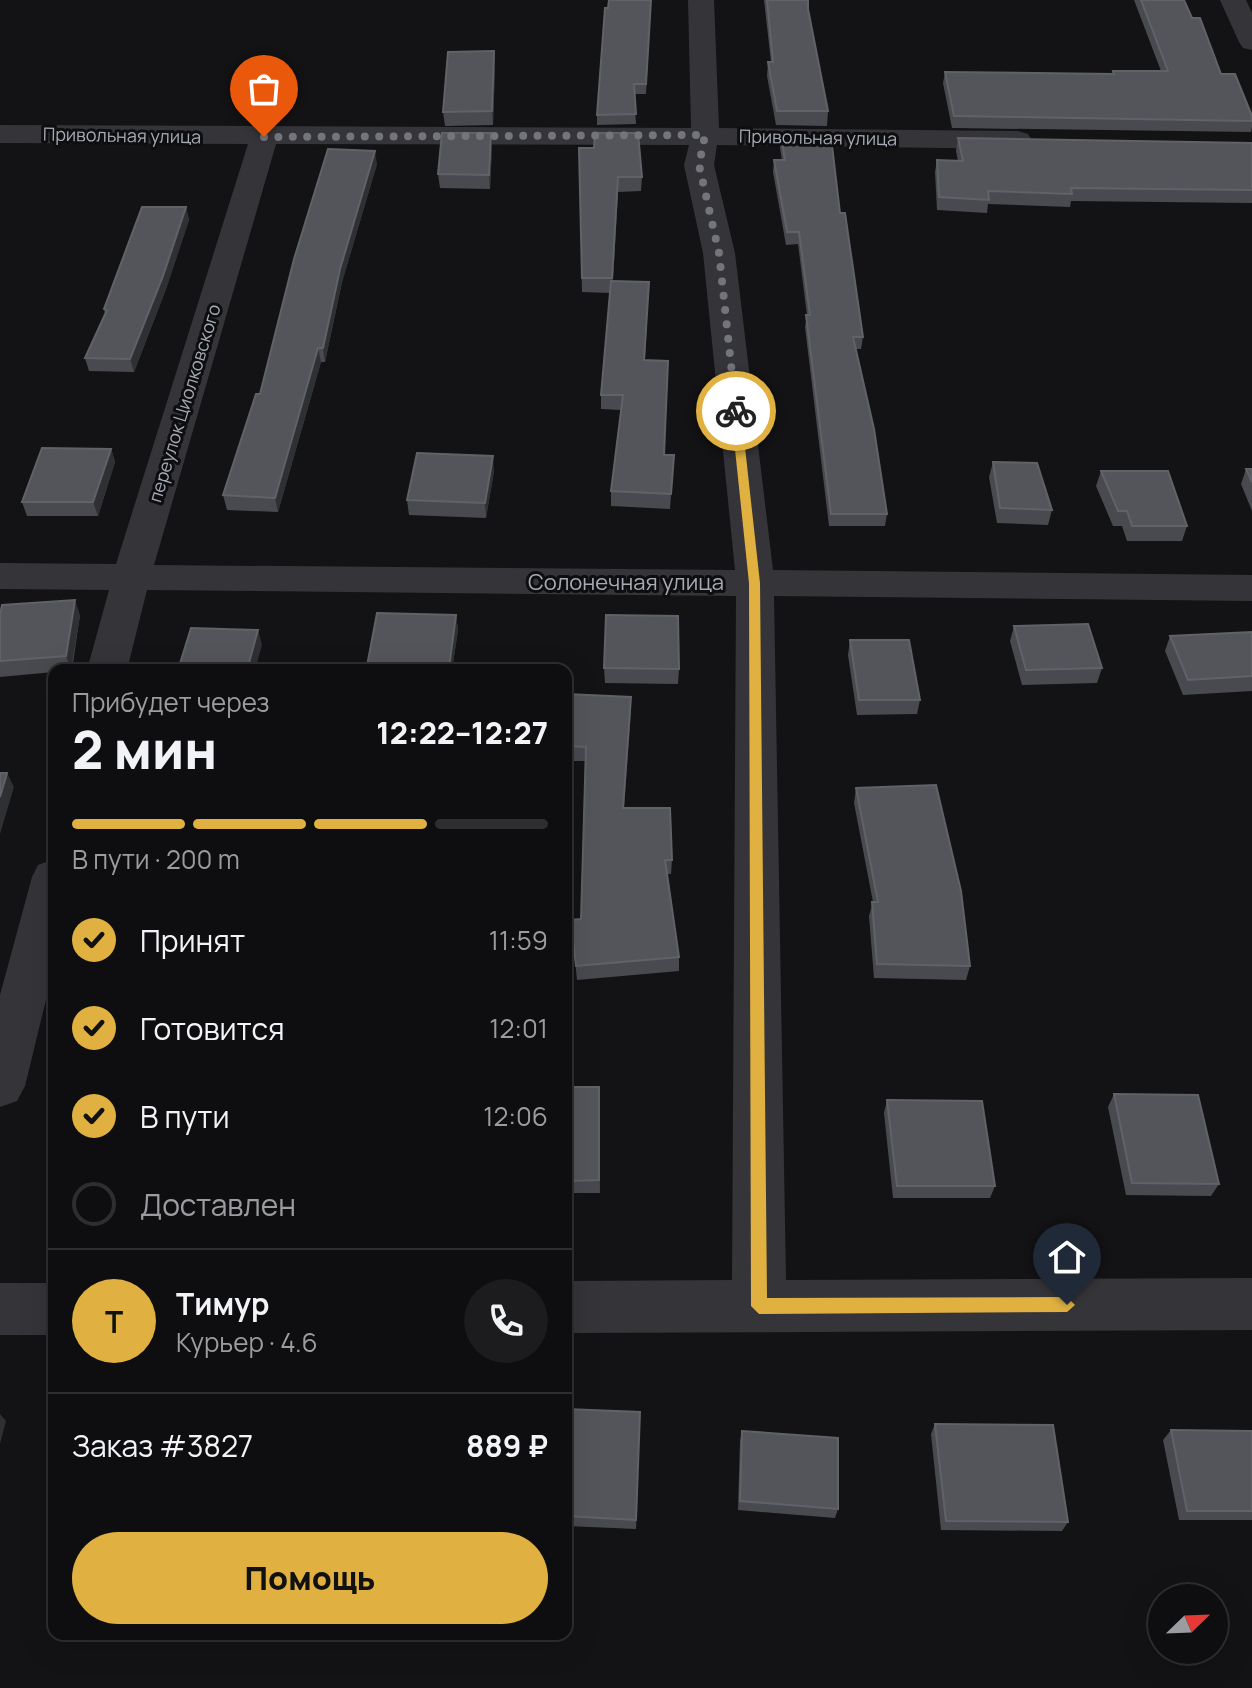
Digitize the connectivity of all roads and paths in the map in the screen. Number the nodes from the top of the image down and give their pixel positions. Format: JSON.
{"nodes":[{"id":1,"x":701,"y":0,"type":"edge"},
{"id":2,"x":1233,"y":0,"type":"edge"},
{"id":3,"x":1252,"y":42,"type":"edge"},
{"id":4,"x":0,"y":134,"type":"edge"},
{"id":5,"x":705,"y":135,"type":"junction"},
{"id":6,"x":264,"y":137,"type":"junction"},
{"id":7,"x":1049,"y":140,"type":"edge"},
{"id":8,"x":0,"y":576,"type":"edge"},
{"id":9,"x":131,"y":579,"type":"junction"},
{"id":10,"x":755,"y":583,"type":"junction"},
{"id":11,"x":1252,"y":588,"type":"edge"},
{"id":12,"x":109,"y":664,"type":"edge"},
{"id":13,"x":48,"y":900,"type":"edge"},
{"id":14,"x":0,"y":1086,"type":"edge"},
{"id":15,"x":1252,"y":1304,"type":"edge"},
{"id":16,"x":759,"y":1306,"type":"junction"},
{"id":17,"x":572,"y":1307,"type":"edge"},
{"id":18,"x":0,"y":1309,"type":"edge"},
{"id":19,"x":48,"y":1309,"type":"edge"}],
"edges":[{"from":1,"to":5,"type":"street"},
{"from":2,"to":3,"type":"street"},
{"from":4,"to":6,"type":"street","name":"Привольная улица"},
{"from":5,"to":6,"type":"street","name":"Привольная улица"},
{"from":5,"to":7,"type":"street","name":"Привольная улица"},
{"from":5,"to":10,"type":"street"},
{"from":6,"to":9,"type":"street","name":"переулок Циолковского"},
{"from":8,"to":9,"type":"street","name":"Солонечная улица"},
{"from":9,"to":10,"type":"street","name":"Солонечная улица"},
{"from":9,"to":12,"type":"street","name":"переулок Циолковского"},
{"from":10,"to":11,"type":"street","name":"Солонечная улица"},
{"from":10,"to":16,"type":"street"},
{"from":13,"to":14,"type":"street"},
{"from":15,"to":16,"type":"street"},
{"from":16,"to":17,"type":"street"},
{"from":18,"to":19,"type":"street"}]}
